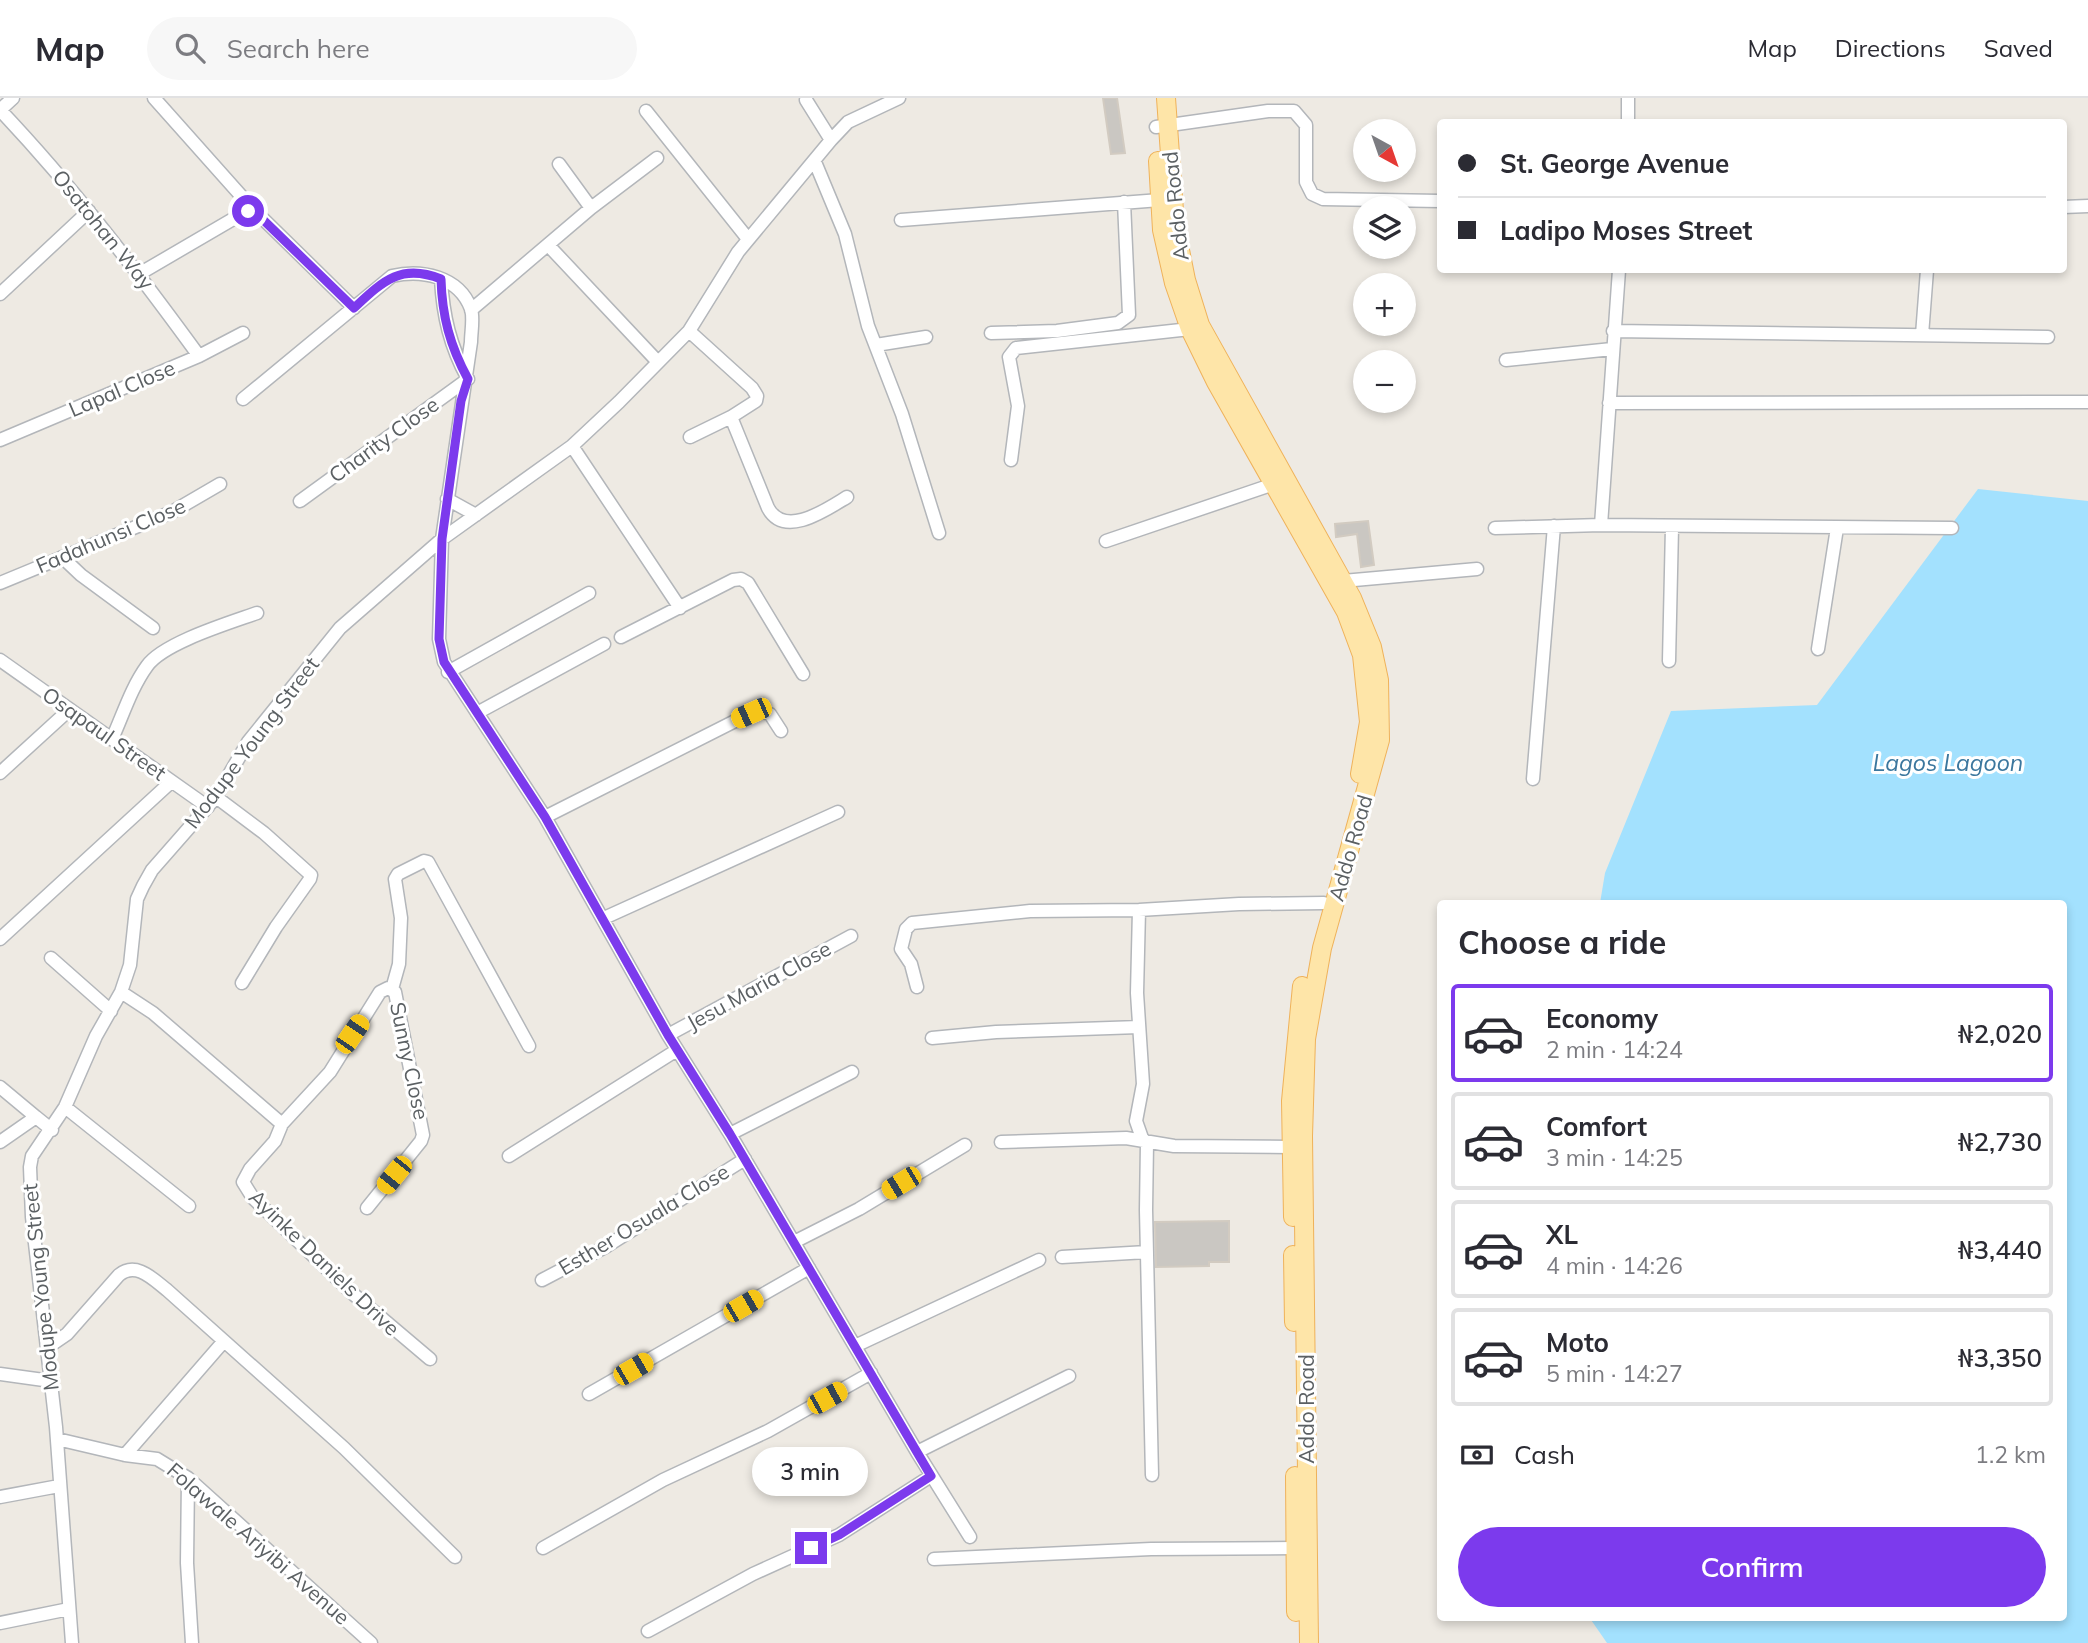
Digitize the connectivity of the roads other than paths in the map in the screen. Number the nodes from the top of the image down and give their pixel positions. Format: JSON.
{"nodes":[{"id":1,"x":13,"y":98,"type":"edge"},
{"id":2,"x":154,"y":98,"type":"edge"},
{"id":3,"x":899,"y":98,"type":"edge"},
{"id":4,"x":1154,"y":98,"type":"edge"},
{"id":5,"x":1166,"y":98,"type":"edge"},
{"id":6,"x":1628,"y":98,"type":"edge"},
{"id":7,"x":806,"y":100,"type":"dead end"},
{"id":8,"x":0,"y":110,"type":"edge"},
{"id":9,"x":646,"y":111,"type":"dead end"},
{"id":10,"x":1628,"y":119,"type":"edge"},
{"id":11,"x":1162,"y":126,"type":"junction"},
{"id":12,"x":831,"y":140,"type":"junction"},
{"id":13,"x":657,"y":158,"type":"dead end"},
{"id":14,"x":815,"y":162,"type":"junction"},
{"id":15,"x":559,"y":164,"type":"dead end"},
{"id":16,"x":1160,"y":200,"type":"junction"},
{"id":17,"x":1437,"y":201,"type":"edge"},
{"id":18,"x":1124,"y":202,"type":"junction"},
{"id":19,"x":2088,"y":206,"type":"edge"},
{"id":20,"x":2067,"y":207,"type":"edge"},
{"id":21,"x":251,"y":208,"type":"junction"},
{"id":22,"x":591,"y":208,"type":"junction"},
{"id":23,"x":89,"y":211,"type":"junction"},
{"id":24,"x":901,"y":220,"type":"dead end"},
{"id":25,"x":748,"y":239,"type":"junction"},
{"id":26,"x":548,"y":245,"type":"junction"},
{"id":27,"x":1619,"y":273,"type":"edge"},
{"id":28,"x":1927,"y":273,"type":"edge"},
{"id":29,"x":139,"y":274,"type":"junction"},
{"id":30,"x":441,"y":279,"type":"junction"},
{"id":31,"x":0,"y":294,"type":"edge"},
{"id":32,"x":354,"y":308,"type":"junction"},
{"id":33,"x":471,"y":310,"type":"junction"},
{"id":34,"x":1190,"y":329,"type":"junction"},
{"id":35,"x":689,"y":331,"type":"junction"},
{"id":36,"x":1613,"y":331,"type":"junction"},
{"id":37,"x":243,"y":333,"type":"dead end"},
{"id":38,"x":992,"y":333,"type":"dead end"},
{"id":39,"x":1922,"y":335,"type":"junction"},
{"id":40,"x":926,"y":337,"type":"dead end"},
{"id":41,"x":2049,"y":337,"type":"dead end"},
{"id":42,"x":876,"y":345,"type":"junction"},
{"id":43,"x":1612,"y":349,"type":"junction"},
{"id":44,"x":199,"y":356,"type":"junction"},
{"id":45,"x":1506,"y":360,"type":"dead end"},
{"id":46,"x":658,"y":362,"type":"junction"},
{"id":47,"x":468,"y":379,"type":"junction"},
{"id":48,"x":243,"y":399,"type":"dead end"},
{"id":49,"x":2088,"y":402,"type":"edge"},
{"id":50,"x":1609,"y":403,"type":"junction"},
{"id":51,"x":731,"y":417,"type":"junction"},
{"id":52,"x":690,"y":437,"type":"dead end"},
{"id":53,"x":0,"y":440,"type":"edge"},
{"id":54,"x":572,"y":446,"type":"junction"},
{"id":55,"x":1011,"y":460,"type":"dead end"},
{"id":56,"x":220,"y":484,"type":"dead end"},
{"id":57,"x":1274,"y":484,"type":"junction"},
{"id":58,"x":846,"y":497,"type":"dead end"},
{"id":59,"x":447,"y":499,"type":"junction"},
{"id":60,"x":300,"y":501,"type":"dead end"},
{"id":61,"x":476,"y":515,"type":"junction"},
{"id":62,"x":1601,"y":525,"type":"junction"},
{"id":63,"x":1554,"y":526,"type":"junction"},
{"id":64,"x":1672,"y":527,"type":"junction"},
{"id":65,"x":1495,"y":528,"type":"dead end"},
{"id":66,"x":1837,"y":528,"type":"junction"},
{"id":67,"x":1952,"y":528,"type":"dead end"},
{"id":68,"x":939,"y":533,"type":"dead end"},
{"id":69,"x":442,"y":539,"type":"junction"},
{"id":70,"x":1107,"y":541,"type":"dead end"},
{"id":71,"x":62,"y":557,"type":"junction"},
{"id":72,"x":1477,"y":569,"type":"dead end"},
{"id":73,"x":1343,"y":581,"type":"junction"},
{"id":74,"x":0,"y":583,"type":"edge"},
{"id":75,"x":589,"y":593,"type":"dead end"},
{"id":76,"x":680,"y":608,"type":"junction"},
{"id":77,"x":257,"y":613,"type":"dead end"},
{"id":78,"x":153,"y":628,"type":"dead end"},
{"id":79,"x":621,"y":637,"type":"dead end"},
{"id":80,"x":604,"y":644,"type":"dead end"},
{"id":81,"x":1818,"y":649,"type":"dead end"},
{"id":82,"x":0,"y":660,"type":"edge"},
{"id":83,"x":1669,"y":661,"type":"dead end"},
{"id":84,"x":448,"y":672,"type":"junction"},
{"id":85,"x":803,"y":674,"type":"dead end"},
{"id":86,"x":69,"y":710,"type":"junction"},
{"id":87,"x":477,"y":713,"type":"junction"},
{"id":88,"x":780,"y":731,"type":"dead end"},
{"id":89,"x":112,"y":739,"type":"junction"},
{"id":90,"x":0,"y":773,"type":"edge"},
{"id":91,"x":1533,"y":779,"type":"dead end"},
{"id":92,"x":171,"y":782,"type":"junction"},
{"id":93,"x":212,"y":802,"type":"junction"},
{"id":94,"x":838,"y":812,"type":"dead end"},
{"id":95,"x":545,"y":817,"type":"junction"},
{"id":96,"x":1324,"y":903,"type":"junction"},
{"id":97,"x":1139,"y":911,"type":"junction"},
{"id":98,"x":604,"y":918,"type":"junction"},
{"id":99,"x":851,"y":936,"type":"dead end"},
{"id":100,"x":0,"y":939,"type":"edge"},
{"id":101,"x":51,"y":958,"type":"dead end"},
{"id":102,"x":242,"y":984,"type":"dead end"},
{"id":103,"x":917,"y":987,"type":"dead end"},
{"id":104,"x":392,"y":989,"type":"junction"},
{"id":105,"x":121,"y":992,"type":"junction"},
{"id":106,"x":111,"y":1011,"type":"junction"},
{"id":107,"x":1139,"y":1027,"type":"junction"},
{"id":108,"x":668,"y":1035,"type":"junction"},
{"id":109,"x":932,"y":1038,"type":"dead end"},
{"id":110,"x":529,"y":1046,"type":"dead end"},
{"id":111,"x":677,"y":1050,"type":"junction"},
{"id":112,"x":852,"y":1072,"type":"dead end"},
{"id":113,"x":0,"y":1087,"type":"edge"},
{"id":114,"x":65,"y":1107,"type":"junction"},
{"id":115,"x":37,"y":1117,"type":"junction"},
{"id":116,"x":282,"y":1124,"type":"junction"},
{"id":117,"x":52,"y":1130,"type":"junction"},
{"id":118,"x":730,"y":1134,"type":"junction"},
{"id":119,"x":0,"y":1142,"type":"edge"},
{"id":120,"x":1001,"y":1142,"type":"dead end"},
{"id":121,"x":1147,"y":1143,"type":"junction"},
{"id":122,"x":965,"y":1144,"type":"dead end"},
{"id":123,"x":1291,"y":1147,"type":"junction"},
{"id":124,"x":509,"y":1156,"type":"dead end"},
{"id":125,"x":745,"y":1159,"type":"junction"},
{"id":126,"x":190,"y":1206,"type":"dead end"},
{"id":127,"x":367,"y":1208,"type":"dead end"},
{"id":128,"x":794,"y":1242,"type":"junction"},
{"id":129,"x":1147,"y":1252,"type":"junction"},
{"id":130,"x":1062,"y":1256,"type":"dead end"},
{"id":131,"x":1039,"y":1260,"type":"dead end"},
{"id":132,"x":809,"y":1268,"type":"junction"},
{"id":133,"x":542,"y":1280,"type":"dead end"},
{"id":134,"x":225,"y":1341,"type":"junction"},
{"id":135,"x":855,"y":1346,"type":"junction"},
{"id":136,"x":48,"y":1347,"type":"junction"},
{"id":137,"x":430,"y":1359,"type":"dead end"},
{"id":138,"x":871,"y":1373,"type":"junction"},
{"id":139,"x":0,"y":1374,"type":"edge"},
{"id":140,"x":1069,"y":1376,"type":"dead end"},
{"id":141,"x":51,"y":1381,"type":"junction"},
{"id":142,"x":589,"y":1394,"type":"dead end"},
{"id":143,"x":57,"y":1439,"type":"junction"},
{"id":144,"x":917,"y":1452,"type":"junction"},
{"id":145,"x":125,"y":1455,"type":"junction"},
{"id":146,"x":1152,"y":1475,"type":"dead end"},
{"id":147,"x":931,"y":1476,"type":"junction"},
{"id":148,"x":188,"y":1478,"type":"junction"},
{"id":149,"x":59,"y":1486,"type":"junction"},
{"id":150,"x":0,"y":1497,"type":"edge"},
{"id":151,"x":970,"y":1537,"type":"dead end"},
{"id":152,"x":543,"y":1548,"type":"dead end"},
{"id":153,"x":1295,"y":1548,"type":"junction"},
{"id":154,"x":455,"y":1557,"type":"dead end"},
{"id":155,"x":934,"y":1559,"type":"dead end"},
{"id":156,"x":69,"y":1609,"type":"junction"},
{"id":157,"x":0,"y":1623,"type":"edge"},
{"id":158,"x":648,"y":1632,"type":"dead end"},
{"id":159,"x":72,"y":1643,"type":"edge"},
{"id":160,"x":192,"y":1643,"type":"edge"},
{"id":161,"x":371,"y":1643,"type":"edge"},
{"id":162,"x":1297,"y":1643,"type":"edge"},
{"id":163,"x":1309,"y":1643,"type":"edge"}],
"edges":[{"from":1,"to":8,"type":"street"},
{"from":2,"to":21,"type":"street"},
{"from":3,"to":12,"type":"street","name":"Modupe Young Street"},
{"from":4,"to":11,"type":"main road","name":"Addo Road"},
{"from":5,"to":11,"type":"main road","name":"Addo Road"},
{"from":6,"to":10,"type":"street"},
{"from":7,"to":12,"type":"street"},
{"from":8,"to":23,"type":"street","name":"Osatohan Way"},
{"from":9,"to":25,"type":"street"},
{"from":11,"to":16,"type":"main road","name":"Addo Road"},
{"from":11,"to":17,"type":"street"},
{"from":11,"to":73,"type":"main road","name":"Addo Road"},
{"from":12,"to":14,"type":"street","name":"Modupe Young Street"},
{"from":13,"to":22,"type":"street"},
{"from":14,"to":25,"type":"street","name":"Modupe Young Street"},
{"from":14,"to":42,"type":"street"},
{"from":15,"to":22,"type":"street"},
{"from":16,"to":18,"type":"street"},
{"from":16,"to":34,"type":"main road","name":"Addo Road"},
{"from":18,"to":24,"type":"street"},
{"from":18,"to":38,"type":"street"},
{"from":19,"to":20,"type":"street"},
{"from":21,"to":29,"type":"street"},
{"from":21,"to":32,"type":"street"},
{"from":22,"to":26,"type":"street"},
{"from":23,"to":29,"type":"street","name":"Osatohan Way"},
{"from":23,"to":31,"type":"street"},
{"from":25,"to":35,"type":"street","name":"Modupe Young Street"},
{"from":26,"to":33,"type":"street"},
{"from":26,"to":46,"type":"street"},
{"from":27,"to":36,"type":"street"},
{"from":28,"to":39,"type":"street"},
{"from":29,"to":44,"type":"street","name":"Osatohan Way"},
{"from":30,"to":32,"type":"street"},
{"from":30,"to":33,"type":"street"},
{"from":30,"to":47,"type":"street"},
{"from":32,"to":48,"type":"street"},
{"from":33,"to":47,"type":"street"},
{"from":34,"to":55,"type":"street"},
{"from":34,"to":57,"type":"main road","name":"Addo Road"},
{"from":35,"to":46,"type":"street","name":"Modupe Young Street"},
{"from":35,"to":51,"type":"street"},
{"from":36,"to":39,"type":"street"},
{"from":36,"to":43,"type":"street"},
{"from":37,"to":44,"type":"street","name":"Lapal Close"},
{"from":39,"to":41,"type":"street"},
{"from":40,"to":42,"type":"street"},
{"from":42,"to":68,"type":"street"},
{"from":43,"to":45,"type":"street"},
{"from":43,"to":50,"type":"street"},
{"from":44,"to":53,"type":"street","name":"Lapal Close"},
{"from":46,"to":54,"type":"street","name":"Modupe Young Street"},
{"from":47,"to":59,"type":"street"},
{"from":47,"to":60,"type":"street","name":"Charity Close"},
{"from":49,"to":50,"type":"street"},
{"from":50,"to":62,"type":"street"},
{"from":51,"to":52,"type":"street"},
{"from":51,"to":58,"type":"street"},
{"from":54,"to":61,"type":"street","name":"Modupe Young Street"},
{"from":54,"to":76,"type":"street"},
{"from":56,"to":71,"type":"street","name":"Fadahunsi Close"},
{"from":57,"to":70,"type":"street"},
{"from":57,"to":96,"type":"main road","name":"Addo Road"},
{"from":59,"to":61,"type":"street"},
{"from":59,"to":69,"type":"street"},
{"from":61,"to":69,"type":"street","name":"Modupe Young Street"},
{"from":62,"to":63,"type":"street"},
{"from":62,"to":64,"type":"street"},
{"from":63,"to":65,"type":"street"},
{"from":63,"to":91,"type":"street"},
{"from":64,"to":66,"type":"street"},
{"from":64,"to":83,"type":"street"},
{"from":66,"to":67,"type":"street"},
{"from":66,"to":81,"type":"street"},
{"from":69,"to":84,"type":"street"},
{"from":69,"to":93,"type":"street","name":"Modupe Young Street"},
{"from":71,"to":74,"type":"street","name":"Fadahunsi Close"},
{"from":71,"to":78,"type":"street"},
{"from":72,"to":73,"type":"street"},
{"from":73,"to":163,"type":"main road","name":"Addo Road"},
{"from":75,"to":84,"type":"street"},
{"from":76,"to":79,"type":"street"},
{"from":76,"to":85,"type":"street"},
{"from":77,"to":89,"type":"street"},
{"from":80,"to":87,"type":"street"},
{"from":82,"to":86,"type":"street","name":"Osapaul Street"},
{"from":84,"to":87,"type":"street"},
{"from":86,"to":89,"type":"street","name":"Osapaul Street"},
{"from":86,"to":90,"type":"street"},
{"from":87,"to":95,"type":"street"},
{"from":88,"to":95,"type":"street"},
{"from":89,"to":92,"type":"street","name":"Osapaul Street"},
{"from":92,"to":93,"type":"street","name":"Osapaul Street"},
{"from":92,"to":100,"type":"street"},
{"from":93,"to":102,"type":"street","name":"Osapaul Street"},
{"from":93,"to":105,"type":"street","name":"Modupe Young Street"},
{"from":94,"to":98,"type":"street"},
{"from":95,"to":98,"type":"street"},
{"from":96,"to":97,"type":"street"},
{"from":96,"to":123,"type":"main road","name":"Addo Road"},
{"from":97,"to":103,"type":"street"},
{"from":97,"to":107,"type":"street"},
{"from":98,"to":108,"type":"street"},
{"from":99,"to":108,"type":"street","name":"Jesu Maria Close"},
{"from":101,"to":106,"type":"street"},
{"from":104,"to":110,"type":"street"},
{"from":104,"to":116,"type":"street","name":"Sunny Close"},
{"from":104,"to":127,"type":"street","name":"Sunny Close"},
{"from":105,"to":106,"type":"street","name":"Modupe Young Street"},
{"from":105,"to":116,"type":"street"},
{"from":106,"to":114,"type":"street","name":"Modupe Young Street"},
{"from":107,"to":109,"type":"street"},
{"from":107,"to":121,"type":"street"},
{"from":108,"to":111,"type":"street"},
{"from":111,"to":118,"type":"street"},
{"from":111,"to":124,"type":"street"},
{"from":112,"to":118,"type":"street"},
{"from":113,"to":115,"type":"street"},
{"from":114,"to":117,"type":"street","name":"Modupe Young Street"},
{"from":114,"to":126,"type":"street"},
{"from":115,"to":117,"type":"street"},
{"from":115,"to":119,"type":"street"},
{"from":116,"to":137,"type":"street","name":"Ayinke Daniels Drive"},
{"from":117,"to":136,"type":"street","name":"Modupe Young Street"},
{"from":118,"to":125,"type":"street"},
{"from":120,"to":121,"type":"street"},
{"from":121,"to":123,"type":"street"},
{"from":121,"to":129,"type":"street"},
{"from":122,"to":128,"type":"street"},
{"from":123,"to":153,"type":"main road","name":"Addo Road"},
{"from":125,"to":128,"type":"street"},
{"from":125,"to":133,"type":"street","name":"Esther Osuala Close"},
{"from":128,"to":132,"type":"street"},
{"from":129,"to":130,"type":"street"},
{"from":129,"to":146,"type":"street"},
{"from":131,"to":135,"type":"street"},
{"from":132,"to":135,"type":"street"},
{"from":132,"to":142,"type":"street"},
{"from":134,"to":136,"type":"street"},
{"from":134,"to":145,"type":"street"},
{"from":134,"to":154,"type":"street"},
{"from":135,"to":138,"type":"street"},
{"from":136,"to":141,"type":"street","name":"Modupe Young Street"},
{"from":138,"to":144,"type":"street"},
{"from":138,"to":152,"type":"street"},
{"from":139,"to":141,"type":"street"},
{"from":140,"to":144,"type":"street"},
{"from":141,"to":143,"type":"street","name":"Modupe Young Street"},
{"from":143,"to":145,"type":"street","name":"Folawale Ariyibi Avenue"},
{"from":143,"to":149,"type":"street","name":"Modupe Young Street"},
{"from":144,"to":147,"type":"street"},
{"from":145,"to":148,"type":"street","name":"Folawale Ariyibi Avenue"},
{"from":147,"to":151,"type":"street"},
{"from":147,"to":158,"type":"street"},
{"from":148,"to":160,"type":"street"},
{"from":148,"to":161,"type":"street","name":"Folawale Ariyibi Avenue"},
{"from":149,"to":150,"type":"street"},
{"from":149,"to":156,"type":"street","name":"Modupe Young Street"},
{"from":153,"to":155,"type":"street"},
{"from":153,"to":162,"type":"main road","name":"Addo Road"},
{"from":156,"to":157,"type":"street"},
{"from":156,"to":159,"type":"street","name":"Modupe Young Street"}]}
